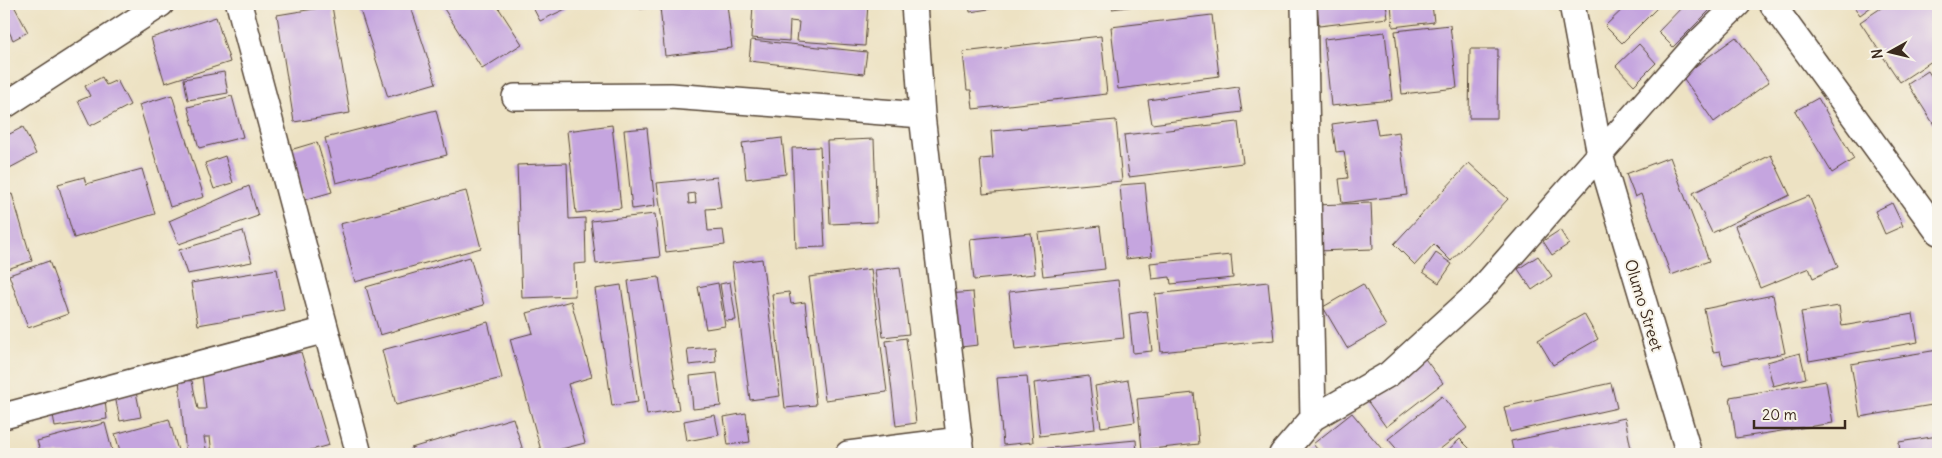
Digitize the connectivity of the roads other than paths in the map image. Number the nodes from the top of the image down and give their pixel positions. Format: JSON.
{"nodes":[{"id":1,"x":161,"y":4,"type":"edge"},
{"id":2,"x":239,"y":4,"type":"edge"},
{"id":3,"x":914,"y":4,"type":"edge"},
{"id":4,"x":1304,"y":4,"type":"edge"},
{"id":5,"x":1572,"y":4,"type":"edge"},
{"id":6,"x":1738,"y":4,"type":"edge"},
{"id":7,"x":1772,"y":4,"type":"edge"},
{"id":8,"x":515,"y":97,"type":"dead end"},
{"id":9,"x":4,"y":106,"type":"edge"},
{"id":10,"x":922,"y":115,"type":"junction"},
{"id":11,"x":1600,"y":155,"type":"junction"},
{"id":12,"x":1938,"y":232,"type":"edge"},
{"id":13,"x":326,"y":330,"type":"junction"},
{"id":14,"x":4,"y":416,"type":"edge"},
{"id":15,"x":1313,"y":418,"type":"junction"},
{"id":16,"x":960,"y":447,"type":"edge"},
{"id":17,"x":359,"y":454,"type":"edge"},
{"id":18,"x":848,"y":454,"type":"edge"},
{"id":19,"x":1282,"y":454,"type":"edge"},
{"id":20,"x":1689,"y":454,"type":"edge"}],
"edges":[{"from":1,"to":9,"type":"street"},
{"from":2,"to":13,"type":"street"},
{"from":3,"to":10,"type":"street"},
{"from":4,"to":15,"type":"street"},
{"from":5,"to":11,"type":"street","name":"Olumo Street"},
{"from":6,"to":11,"type":"street"},
{"from":7,"to":12,"type":"street"},
{"from":8,"to":10,"type":"street"},
{"from":10,"to":16,"type":"street"},
{"from":11,"to":15,"type":"street"},
{"from":11,"to":20,"type":"street","name":"Olumo Street"},
{"from":13,"to":14,"type":"street"},
{"from":13,"to":17,"type":"street"},
{"from":15,"to":19,"type":"street"},
{"from":16,"to":18,"type":"street"}]}
